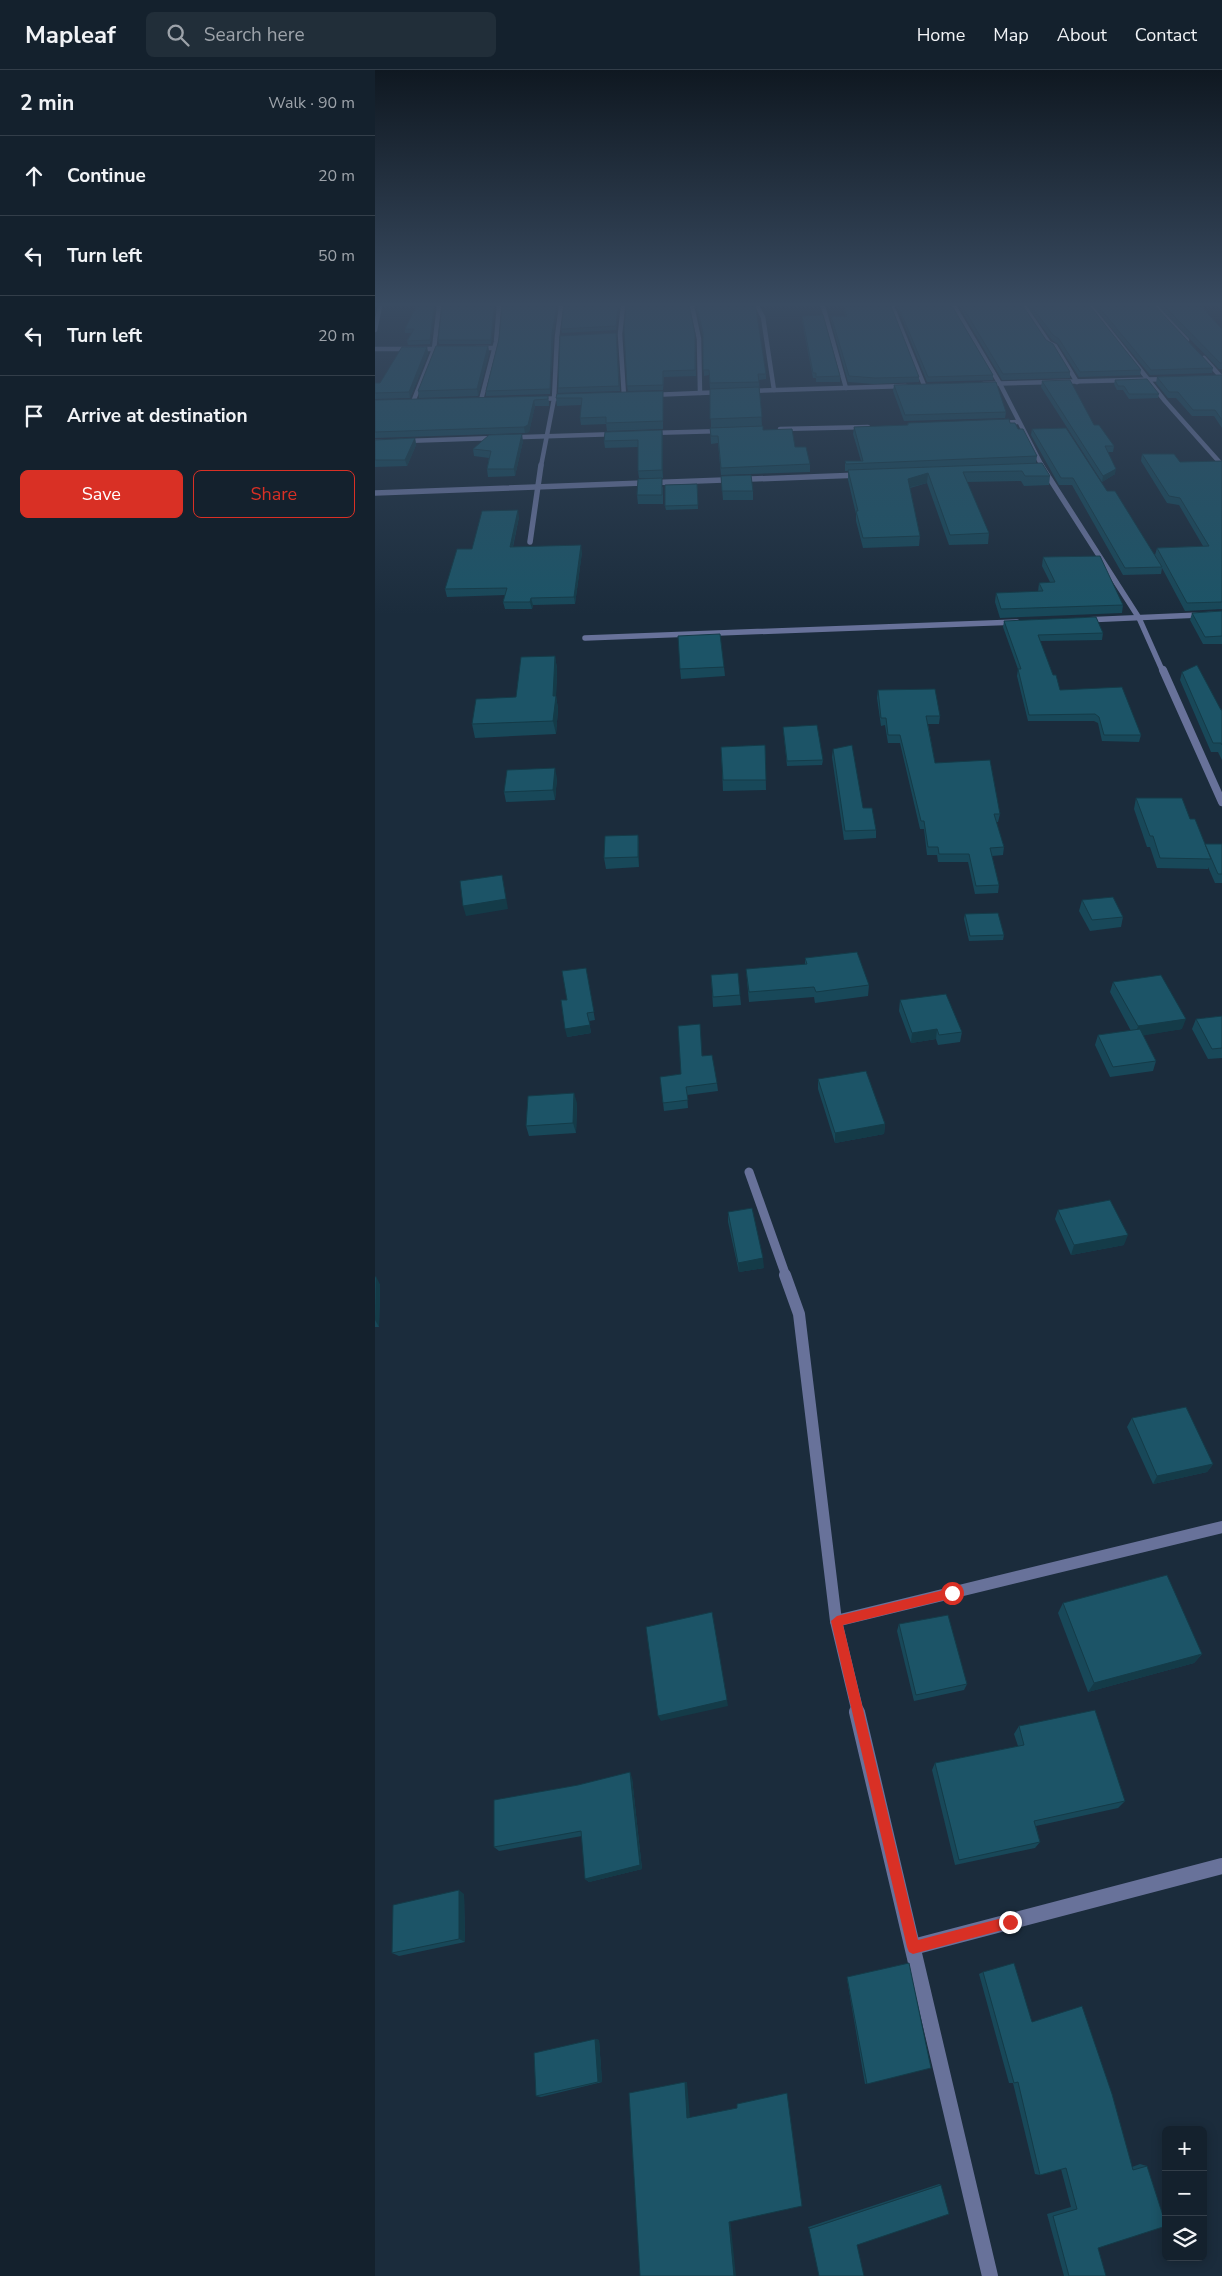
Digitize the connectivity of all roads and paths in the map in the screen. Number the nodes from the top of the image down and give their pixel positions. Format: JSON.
{"nodes":[{"id":1,"x":552,"y":409,"type":"edge"},
{"id":2,"x":1012,"y":409,"type":"edge"},
{"id":3,"x":1172,"y":409,"type":"edge"},
{"id":4,"x":1019,"y":422,"type":"junction"},
{"id":5,"x":989,"y":423,"type":"edge"},
{"id":6,"x":871,"y":427,"type":"edge"},
{"id":7,"x":772,"y":430,"type":"edge"},
{"id":8,"x":732,"y":431,"type":"edge"},
{"id":9,"x":624,"y":434,"type":"edge"},
{"id":10,"x":643,"y":434,"type":"edge"},
{"id":11,"x":545,"y":437,"type":"junction"},
{"id":12,"x":375,"y":442,"type":"edge"},
{"id":13,"x":1222,"y":465,"type":"edge"},
{"id":14,"x":1033,"y":468,"type":"edge"},
{"id":15,"x":1043,"y":468,"type":"junction"},
{"id":16,"x":865,"y":474,"type":"edge"},
{"id":17,"x":538,"y":487,"type":"junction"},
{"id":18,"x":375,"y":493,"type":"edge"},
{"id":19,"x":530,"y":542,"type":"dead end"},
{"id":20,"x":1222,"y":614,"type":"edge"},
{"id":21,"x":1139,"y":618,"type":"junction"},
{"id":22,"x":1080,"y":620,"type":"edge"},
{"id":23,"x":1020,"y":622,"type":"edge"},
{"id":24,"x":585,"y":638,"type":"dead end"},
{"id":25,"x":1222,"y":802,"type":"edge"},
{"id":26,"x":749,"y":1172,"type":"dead end"},
{"id":27,"x":1222,"y":1527,"type":"edge"},
{"id":28,"x":837,"y":1621,"type":"junction"},
{"id":29,"x":1222,"y":1866,"type":"edge"},
{"id":30,"x":913,"y":1947,"type":"junction"},
{"id":31,"x":990,"y":2276,"type":"edge"}],
"edges":[{"from":1,"to":11,"type":"street"},
{"from":2,"to":4,"type":"street"},
{"from":3,"to":13,"type":"street"},
{"from":4,"to":5,"type":"street"},
{"from":4,"to":15,"type":"street"},
{"from":6,"to":7,"type":"street"},
{"from":8,"to":10,"type":"street"},
{"from":9,"to":11,"type":"street"},
{"from":11,"to":12,"type":"street"},
{"from":11,"to":17,"type":"street"},
{"from":14,"to":15,"type":"street"},
{"from":15,"to":21,"type":"street"},
{"from":16,"to":17,"type":"street"},
{"from":17,"to":18,"type":"street"},
{"from":17,"to":19,"type":"street"},
{"from":20,"to":21,"type":"street"},
{"from":21,"to":22,"type":"street"},
{"from":21,"to":25,"type":"street"},
{"from":23,"to":24,"type":"street"},
{"from":26,"to":28,"type":"street"},
{"from":27,"to":28,"type":"street"},
{"from":28,"to":30,"type":"street"},
{"from":29,"to":30,"type":"street"},
{"from":30,"to":31,"type":"street"}]}
